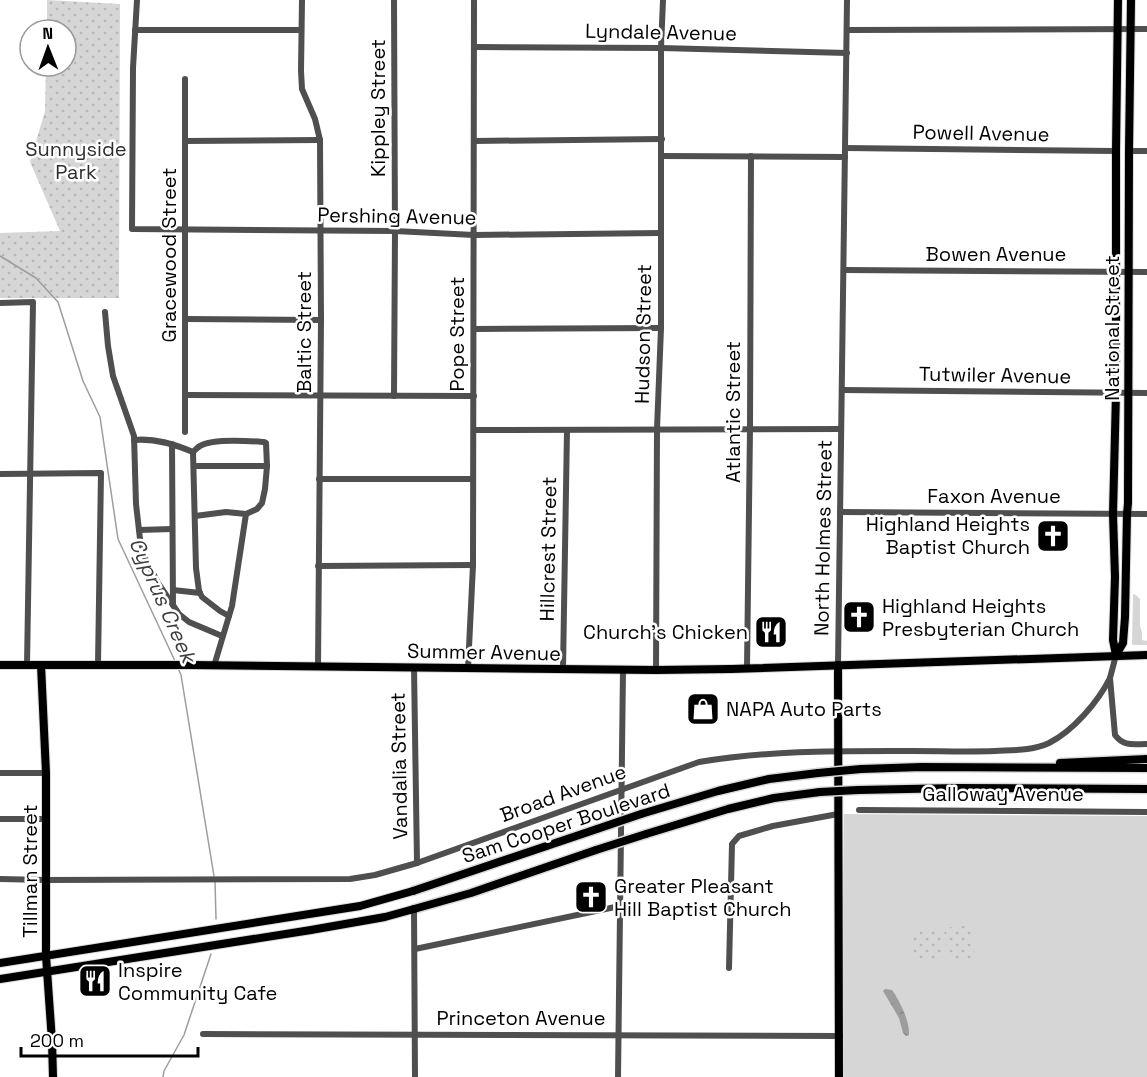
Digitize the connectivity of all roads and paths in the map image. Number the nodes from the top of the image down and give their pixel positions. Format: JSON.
{"nodes":[{"id":1,"x":137,"y":0,"type":"edge"},
{"id":2,"x":302,"y":0,"type":"edge"},
{"id":3,"x":394,"y":0,"type":"edge"},
{"id":4,"x":474,"y":0,"type":"edge"},
{"id":5,"x":663,"y":0,"type":"edge"},
{"id":6,"x":847,"y":0,"type":"edge"},
{"id":7,"x":1118,"y":0,"type":"edge"},
{"id":8,"x":1131,"y":0,"type":"edge"},
{"id":9,"x":1118,"y":29,"type":"junction"},
{"id":10,"x":1130,"y":29,"type":"junction"},
{"id":11,"x":1147,"y":29,"type":"edge"},
{"id":12,"x":135,"y":30,"type":"junction"},
{"id":13,"x":301,"y":30,"type":"junction"},
{"id":14,"x":847,"y":30,"type":"junction"},
{"id":15,"x":474,"y":47,"type":"junction"},
{"id":16,"x":661,"y":48,"type":"junction"},
{"id":17,"x":847,"y":53,"type":"junction"},
{"id":18,"x":185,"y":79,"type":"dead end"},
{"id":19,"x":320,"y":140,"type":"junction"},
{"id":20,"x":662,"y":140,"type":"junction"},
{"id":21,"x":185,"y":141,"type":"junction"},
{"id":22,"x":474,"y":141,"type":"junction"},
{"id":23,"x":845,"y":148,"type":"junction"},
{"id":24,"x":1116,"y":151,"type":"junction"},
{"id":25,"x":1129,"y":151,"type":"junction"},
{"id":26,"x":1147,"y":151,"type":"edge"},
{"id":27,"x":662,"y":156,"type":"junction"},
{"id":28,"x":751,"y":156,"type":"junction"},
{"id":29,"x":845,"y":157,"type":"junction"},
{"id":30,"x":185,"y":230,"type":"junction"},
{"id":31,"x":320,"y":230,"type":"junction"},
{"id":32,"x":395,"y":231,"type":"junction"},
{"id":33,"x":661,"y":233,"type":"junction"},
{"id":34,"x":474,"y":234,"type":"junction"},
{"id":35,"x":844,"y":270,"type":"junction"},
{"id":36,"x":1116,"y":272,"type":"junction"},
{"id":37,"x":1129,"y":272,"type":"junction"},
{"id":38,"x":1147,"y":272,"type":"edge"},
{"id":39,"x":0,"y":303,"type":"edge"},
{"id":40,"x":105,"y":312,"type":"dead end"},
{"id":41,"x":185,"y":319,"type":"junction"},
{"id":42,"x":321,"y":320,"type":"junction"},
{"id":43,"x":662,"y":328,"type":"junction"},
{"id":44,"x":474,"y":329,"type":"junction"},
{"id":45,"x":842,"y":390,"type":"junction"},
{"id":46,"x":1116,"y":393,"type":"junction"},
{"id":47,"x":1129,"y":393,"type":"junction"},
{"id":48,"x":1147,"y":393,"type":"edge"},
{"id":49,"x":185,"y":395,"type":"junction"},
{"id":50,"x":320,"y":396,"type":"junction"},
{"id":51,"x":394,"y":396,"type":"junction"},
{"id":52,"x":474,"y":396,"type":"junction"},
{"id":53,"x":657,"y":429,"type":"junction"},
{"id":54,"x":750,"y":429,"type":"junction"},
{"id":55,"x":841,"y":429,"type":"junction"},
{"id":56,"x":474,"y":430,"type":"junction"},
{"id":57,"x":567,"y":430,"type":"junction"},
{"id":58,"x":185,"y":432,"type":"dead end"},
{"id":59,"x":134,"y":441,"type":"junction"},
{"id":60,"x":172,"y":444,"type":"junction"},
{"id":61,"x":193,"y":452,"type":"junction"},
{"id":62,"x":194,"y":466,"type":"junction"},
{"id":63,"x":267,"y":466,"type":"junction"},
{"id":64,"x":0,"y":474,"type":"edge"},
{"id":65,"x":31,"y":474,"type":"junction"},
{"id":66,"x":319,"y":479,"type":"junction"},
{"id":67,"x":473,"y":479,"type":"junction"},
{"id":68,"x":840,"y":512,"type":"junction"},
{"id":69,"x":246,"y":514,"type":"junction"},
{"id":70,"x":1113,"y":514,"type":"junction"},
{"id":71,"x":1126,"y":514,"type":"junction"},
{"id":72,"x":1147,"y":514,"type":"edge"},
{"id":73,"x":195,"y":516,"type":"junction"},
{"id":74,"x":172,"y":529,"type":"junction"},
{"id":75,"x":139,"y":530,"type":"junction"},
{"id":76,"x":473,"y":565,"type":"junction"},
{"id":77,"x":318,"y":566,"type":"junction"},
{"id":78,"x":173,"y":591,"type":"junction"},
{"id":79,"x":200,"y":593,"type":"junction"},
{"id":80,"x":173,"y":606,"type":"junction"},
{"id":81,"x":229,"y":616,"type":"junction"},
{"id":82,"x":222,"y":636,"type":"junction"},
{"id":83,"x":1116,"y":655,"type":"junction"},
{"id":84,"x":1147,"y":655,"type":"edge"},
{"id":85,"x":98,"y":664,"type":"junction"},
{"id":86,"x":0,"y":665,"type":"edge"},
{"id":87,"x":27,"y":665,"type":"junction"},
{"id":88,"x":41,"y":665,"type":"junction"},
{"id":89,"x":838,"y":665,"type":"junction"},
{"id":90,"x":214,"y":666,"type":"junction"},
{"id":91,"x":318,"y":666,"type":"junction"},
{"id":92,"x":414,"y":667,"type":"junction"},
{"id":93,"x":468,"y":668,"type":"junction"},
{"id":94,"x":747,"y":668,"type":"junction"},
{"id":95,"x":563,"y":669,"type":"junction"},
{"id":96,"x":623,"y":670,"type":"junction"},
{"id":97,"x":656,"y":670,"type":"junction"},
{"id":98,"x":1110,"y":678,"type":"junction"},
{"id":99,"x":1147,"y":744,"type":"edge"},
{"id":100,"x":838,"y":751,"type":"junction"},
{"id":101,"x":1147,"y":759,"type":"edge"},
{"id":102,"x":990,"y":767,"type":"junction"},
{"id":103,"x":1147,"y":768,"type":"edge"},
{"id":104,"x":0,"y":773,"type":"edge"},
{"id":105,"x":46,"y":773,"type":"junction"},
{"id":106,"x":621,"y":789,"type":"junction"},
{"id":107,"x":1147,"y":789,"type":"edge"},
{"id":108,"x":859,"y":810,"type":"dead end"},
{"id":109,"x":1147,"y":812,"type":"edge"},
{"id":110,"x":838,"y":814,"type":"junction"},
{"id":111,"x":0,"y":819,"type":"edge"},
{"id":112,"x":46,"y":819,"type":"junction"},
{"id":113,"x":417,"y":863,"type":"junction"},
{"id":114,"x":0,"y":879,"type":"edge"},
{"id":115,"x":46,"y":880,"type":"junction"},
{"id":116,"x":413,"y":891,"type":"joint"},
{"id":117,"x":620,"y":906,"type":"junction"},
{"id":118,"x":414,"y":909,"type":"junction"},
{"id":119,"x":415,"y":949,"type":"junction"},
{"id":120,"x":46,"y":956,"type":"junction"},
{"id":121,"x":0,"y":963,"type":"edge"},
{"id":122,"x":729,"y":969,"type":"dead end"},
{"id":123,"x":47,"y":971,"type":"junction"},
{"id":124,"x":0,"y":979,"type":"edge"},
{"id":125,"x":203,"y":1034,"type":"dead end"},
{"id":126,"x":415,"y":1034,"type":"junction"},
{"id":127,"x":618,"y":1035,"type":"junction"},
{"id":128,"x":840,"y":1036,"type":"junction"},
{"id":129,"x":53,"y":1077,"type":"edge"},
{"id":130,"x":415,"y":1077,"type":"edge"},
{"id":131,"x":618,"y":1077,"type":"edge"},
{"id":132,"x":839,"y":1077,"type":"edge"}],
"edges":[{"from":1,"to":12,"type":"street"},
{"from":2,"to":13,"type":"street","name":"Baltic Street"},
{"from":3,"to":32,"type":"street","name":"Kippley Street"},
{"from":4,"to":15,"type":"street","name":"Pope Street"},
{"from":5,"to":16,"type":"street","name":"Hudson Street"},
{"from":6,"to":14,"type":"street","name":"North Holmes Street"},
{"from":7,"to":9,"type":"main road","name":"National Street"},
{"from":8,"to":10,"type":"main road","name":"National Street"},
{"from":9,"to":10,"type":"street"},
{"from":9,"to":14,"type":"street"},
{"from":9,"to":24,"type":"main road","name":"National Street"},
{"from":10,"to":11,"type":"street"},
{"from":10,"to":25,"type":"main road","name":"National Street"},
{"from":12,"to":13,"type":"street"},
{"from":12,"to":30,"type":"street","name":"Pershing Avenue"},
{"from":13,"to":19,"type":"street","name":"Baltic Street"},
{"from":14,"to":17,"type":"street","name":"North Holmes Street"},
{"from":15,"to":16,"type":"street","name":"Lyndale Avenue"},
{"from":15,"to":22,"type":"street","name":"Pope Street"},
{"from":16,"to":17,"type":"street","name":"Lyndale Avenue"},
{"from":16,"to":20,"type":"street","name":"Hudson Street"},
{"from":17,"to":23,"type":"street","name":"North Holmes Street"},
{"from":18,"to":21,"type":"street","name":"Gracewood Street"},
{"from":19,"to":21,"type":"street"},
{"from":19,"to":31,"type":"street","name":"Baltic Street"},
{"from":20,"to":22,"type":"street"},
{"from":20,"to":27,"type":"street","name":"Hudson Street"},
{"from":21,"to":30,"type":"street","name":"Gracewood Street"},
{"from":22,"to":34,"type":"street","name":"Pope Street"},
{"from":23,"to":24,"type":"street","name":"Powell Avenue"},
{"from":23,"to":29,"type":"street","name":"North Holmes Street"},
{"from":24,"to":36,"type":"main road","name":"National Street"},
{"from":25,"to":26,"type":"street"},
{"from":25,"to":37,"type":"main road","name":"National Street"},
{"from":27,"to":28,"type":"street"},
{"from":27,"to":33,"type":"street","name":"Hudson Street"},
{"from":28,"to":29,"type":"street"},
{"from":28,"to":54,"type":"street","name":"Atlantic Street"},
{"from":29,"to":35,"type":"street","name":"North Holmes Street"},
{"from":30,"to":31,"type":"street","name":"Pershing Avenue"},
{"from":30,"to":41,"type":"street","name":"Gracewood Street"},
{"from":31,"to":32,"type":"street","name":"Pershing Avenue"},
{"from":31,"to":42,"type":"street","name":"Baltic Street"},
{"from":32,"to":34,"type":"street","name":"Pershing Avenue"},
{"from":32,"to":51,"type":"street","name":"Kippley Street"},
{"from":33,"to":34,"type":"street","name":"Pershing Avenue"},
{"from":33,"to":43,"type":"street","name":"Hudson Street"},
{"from":34,"to":44,"type":"street","name":"Pope Street"},
{"from":35,"to":36,"type":"street","name":"Bowen Avenue"},
{"from":35,"to":45,"type":"street","name":"North Holmes Street"},
{"from":36,"to":37,"type":"street","name":"Bowen Avenue"},
{"from":36,"to":46,"type":"main road","name":"National Street"},
{"from":37,"to":38,"type":"street","name":"Bowen Avenue"},
{"from":37,"to":47,"type":"main road","name":"National Street"},
{"from":39,"to":65,"type":"street"},
{"from":40,"to":59,"type":"street"},
{"from":41,"to":42,"type":"street"},
{"from":41,"to":49,"type":"street","name":"Gracewood Street"},
{"from":42,"to":50,"type":"street","name":"Baltic Street"},
{"from":43,"to":44,"type":"street"},
{"from":43,"to":53,"type":"street","name":"Hudson Street"},
{"from":44,"to":52,"type":"street","name":"Pope Street"},
{"from":45,"to":46,"type":"street","name":"Tutwiler Avenue"},
{"from":45,"to":55,"type":"street","name":"North Holmes Street"},
{"from":46,"to":47,"type":"street","name":"Tutwiler Avenue"},
{"from":46,"to":70,"type":"main road","name":"National Street"},
{"from":47,"to":48,"type":"street","name":"Tutwiler Avenue"},
{"from":47,"to":71,"type":"main road","name":"National Street"},
{"from":49,"to":50,"type":"street"},
{"from":49,"to":58,"type":"street","name":"Gracewood Street"},
{"from":50,"to":51,"type":"street"},
{"from":50,"to":66,"type":"street","name":"Baltic Street"},
{"from":51,"to":52,"type":"street"},
{"from":52,"to":56,"type":"street","name":"Pope Street"},
{"from":53,"to":54,"type":"street"},
{"from":53,"to":57,"type":"street"},
{"from":53,"to":97,"type":"street","name":"Hudson Street"},
{"from":54,"to":55,"type":"street"},
{"from":54,"to":94,"type":"street","name":"Atlantic Street"},
{"from":55,"to":68,"type":"street","name":"North Holmes Street"},
{"from":56,"to":57,"type":"street"},
{"from":56,"to":67,"type":"street","name":"Pope Street"},
{"from":57,"to":95,"type":"street","name":"Hillcrest Street"},
{"from":59,"to":60,"type":"street"},
{"from":59,"to":75,"type":"street"},
{"from":60,"to":61,"type":"street"},
{"from":60,"to":74,"type":"street"},
{"from":61,"to":62,"type":"street"},
{"from":61,"to":63,"type":"street"},
{"from":62,"to":63,"type":"street"},
{"from":62,"to":73,"type":"street"},
{"from":63,"to":69,"type":"street"},
{"from":64,"to":65,"type":"street"},
{"from":65,"to":85,"type":"street"},
{"from":65,"to":87,"type":"street"},
{"from":66,"to":67,"type":"street"},
{"from":66,"to":77,"type":"street","name":"Baltic Street"},
{"from":67,"to":76,"type":"street","name":"Pope Street"},
{"from":68,"to":70,"type":"street","name":"Faxon Avenue"},
{"from":68,"to":89,"type":"street","name":"North Holmes Street"},
{"from":69,"to":73,"type":"street"},
{"from":69,"to":81,"type":"street"},
{"from":70,"to":71,"type":"street","name":"Faxon Avenue"},
{"from":70,"to":83,"type":"main road","name":"National Street"},
{"from":71,"to":72,"type":"street","name":"Faxon Avenue"},
{"from":71,"to":83,"type":"main road","name":"National Street"},
{"from":73,"to":79,"type":"street"},
{"from":74,"to":75,"type":"street"},
{"from":74,"to":78,"type":"street"},
{"from":75,"to":80,"type":"street"},
{"from":76,"to":77,"type":"street"},
{"from":76,"to":93,"type":"street","name":"Pope Street"},
{"from":77,"to":91,"type":"street","name":"Baltic Street"},
{"from":78,"to":79,"type":"street"},
{"from":78,"to":80,"type":"street"},
{"from":79,"to":81,"type":"street"},
{"from":80,"to":82,"type":"street"},
{"from":81,"to":82,"type":"street"},
{"from":82,"to":90,"type":"street"},
{"from":83,"to":84,"type":"main road","name":"Summer Avenue"},
{"from":83,"to":89,"type":"main road","name":"Summer Avenue"},
{"from":83,"to":98,"type":"street","name":"National Street"},
{"from":85,"to":88,"type":"main road","name":"Summer Avenue"},
{"from":85,"to":90,"type":"main road","name":"Summer Avenue"},
{"from":86,"to":87,"type":"main road","name":"Summer Avenue"},
{"from":87,"to":88,"type":"main road","name":"Summer Avenue"},
{"from":88,"to":105,"type":"main road","name":"Tillman Street"},
{"from":89,"to":94,"type":"main road","name":"Summer Avenue"},
{"from":89,"to":100,"type":"main road","name":"North Holmes Street"},
{"from":90,"to":91,"type":"main road","name":"Summer Avenue"},
{"from":91,"to":92,"type":"main road","name":"Summer Avenue"},
{"from":92,"to":93,"type":"main road","name":"Summer Avenue"},
{"from":92,"to":113,"type":"street","name":"Vandalia Street"},
{"from":93,"to":95,"type":"main road","name":"Summer Avenue"},
{"from":94,"to":97,"type":"main road","name":"Summer Avenue"},
{"from":95,"to":96,"type":"main road","name":"Summer Avenue"},
{"from":96,"to":97,"type":"main road","name":"Summer Avenue"},
{"from":96,"to":106,"type":"street"},
{"from":98,"to":99,"type":"street","name":"National Street"},
{"from":98,"to":100,"type":"street","name":"Broad Avenue"},
{"from":100,"to":106,"type":"street","name":"Broad Avenue"},
{"from":100,"to":110,"type":"main road","name":"North Holmes Street"},
{"from":101,"to":102,"type":"highway"},
{"from":102,"to":103,"type":"highway","name":"Sam Cooper Boulevard"},
{"from":102,"to":116,"type":"highway","name":"Sam Cooper Boulevard","bridge":true},
{"from":104,"to":105,"type":"street"},
{"from":105,"to":112,"type":"main road","name":"Tillman Street"},
{"from":106,"to":113,"type":"street","name":"Broad Avenue"},
{"from":106,"to":117,"type":"street"},
{"from":107,"to":118,"type":"highway","name":"Sam Cooper Boulevard","bridge":true},
{"from":108,"to":109,"type":"street","name":"Galloway Avenue"},
{"from":110,"to":122,"type":"street"},
{"from":110,"to":128,"type":"main road","name":"North Holmes Street"},
{"from":111,"to":112,"type":"street"},
{"from":112,"to":115,"type":"main road","name":"Tillman Street"},
{"from":113,"to":115,"type":"street","name":"Broad Avenue"},
{"from":114,"to":115,"type":"street","name":"Broad Avenue"},
{"from":115,"to":120,"type":"main road","name":"Tillman Street"},
{"from":116,"to":120,"type":"main road","name":"Sam Cooper Boulevard"},
{"from":117,"to":119,"type":"street"},
{"from":117,"to":127,"type":"street"},
{"from":118,"to":119,"type":"street"},
{"from":118,"to":123,"type":"main road","name":"Sam Cooper Boulevard"},
{"from":119,"to":126,"type":"street"},
{"from":120,"to":121,"type":"main road","name":"Sam Cooper Boulevard"},
{"from":120,"to":123,"type":"main road","name":"Tillman Street"},
{"from":123,"to":124,"type":"main road","name":"Sam Cooper Boulevard"},
{"from":123,"to":129,"type":"main road","name":"Tillman Street"},
{"from":125,"to":126,"type":"street","name":"Princeton Avenue"},
{"from":126,"to":127,"type":"street","name":"Princeton Avenue"},
{"from":126,"to":130,"type":"street"},
{"from":127,"to":128,"type":"street","name":"Princeton Avenue"},
{"from":127,"to":131,"type":"street"},
{"from":128,"to":132,"type":"main road","name":"North Holmes Street"}]}
